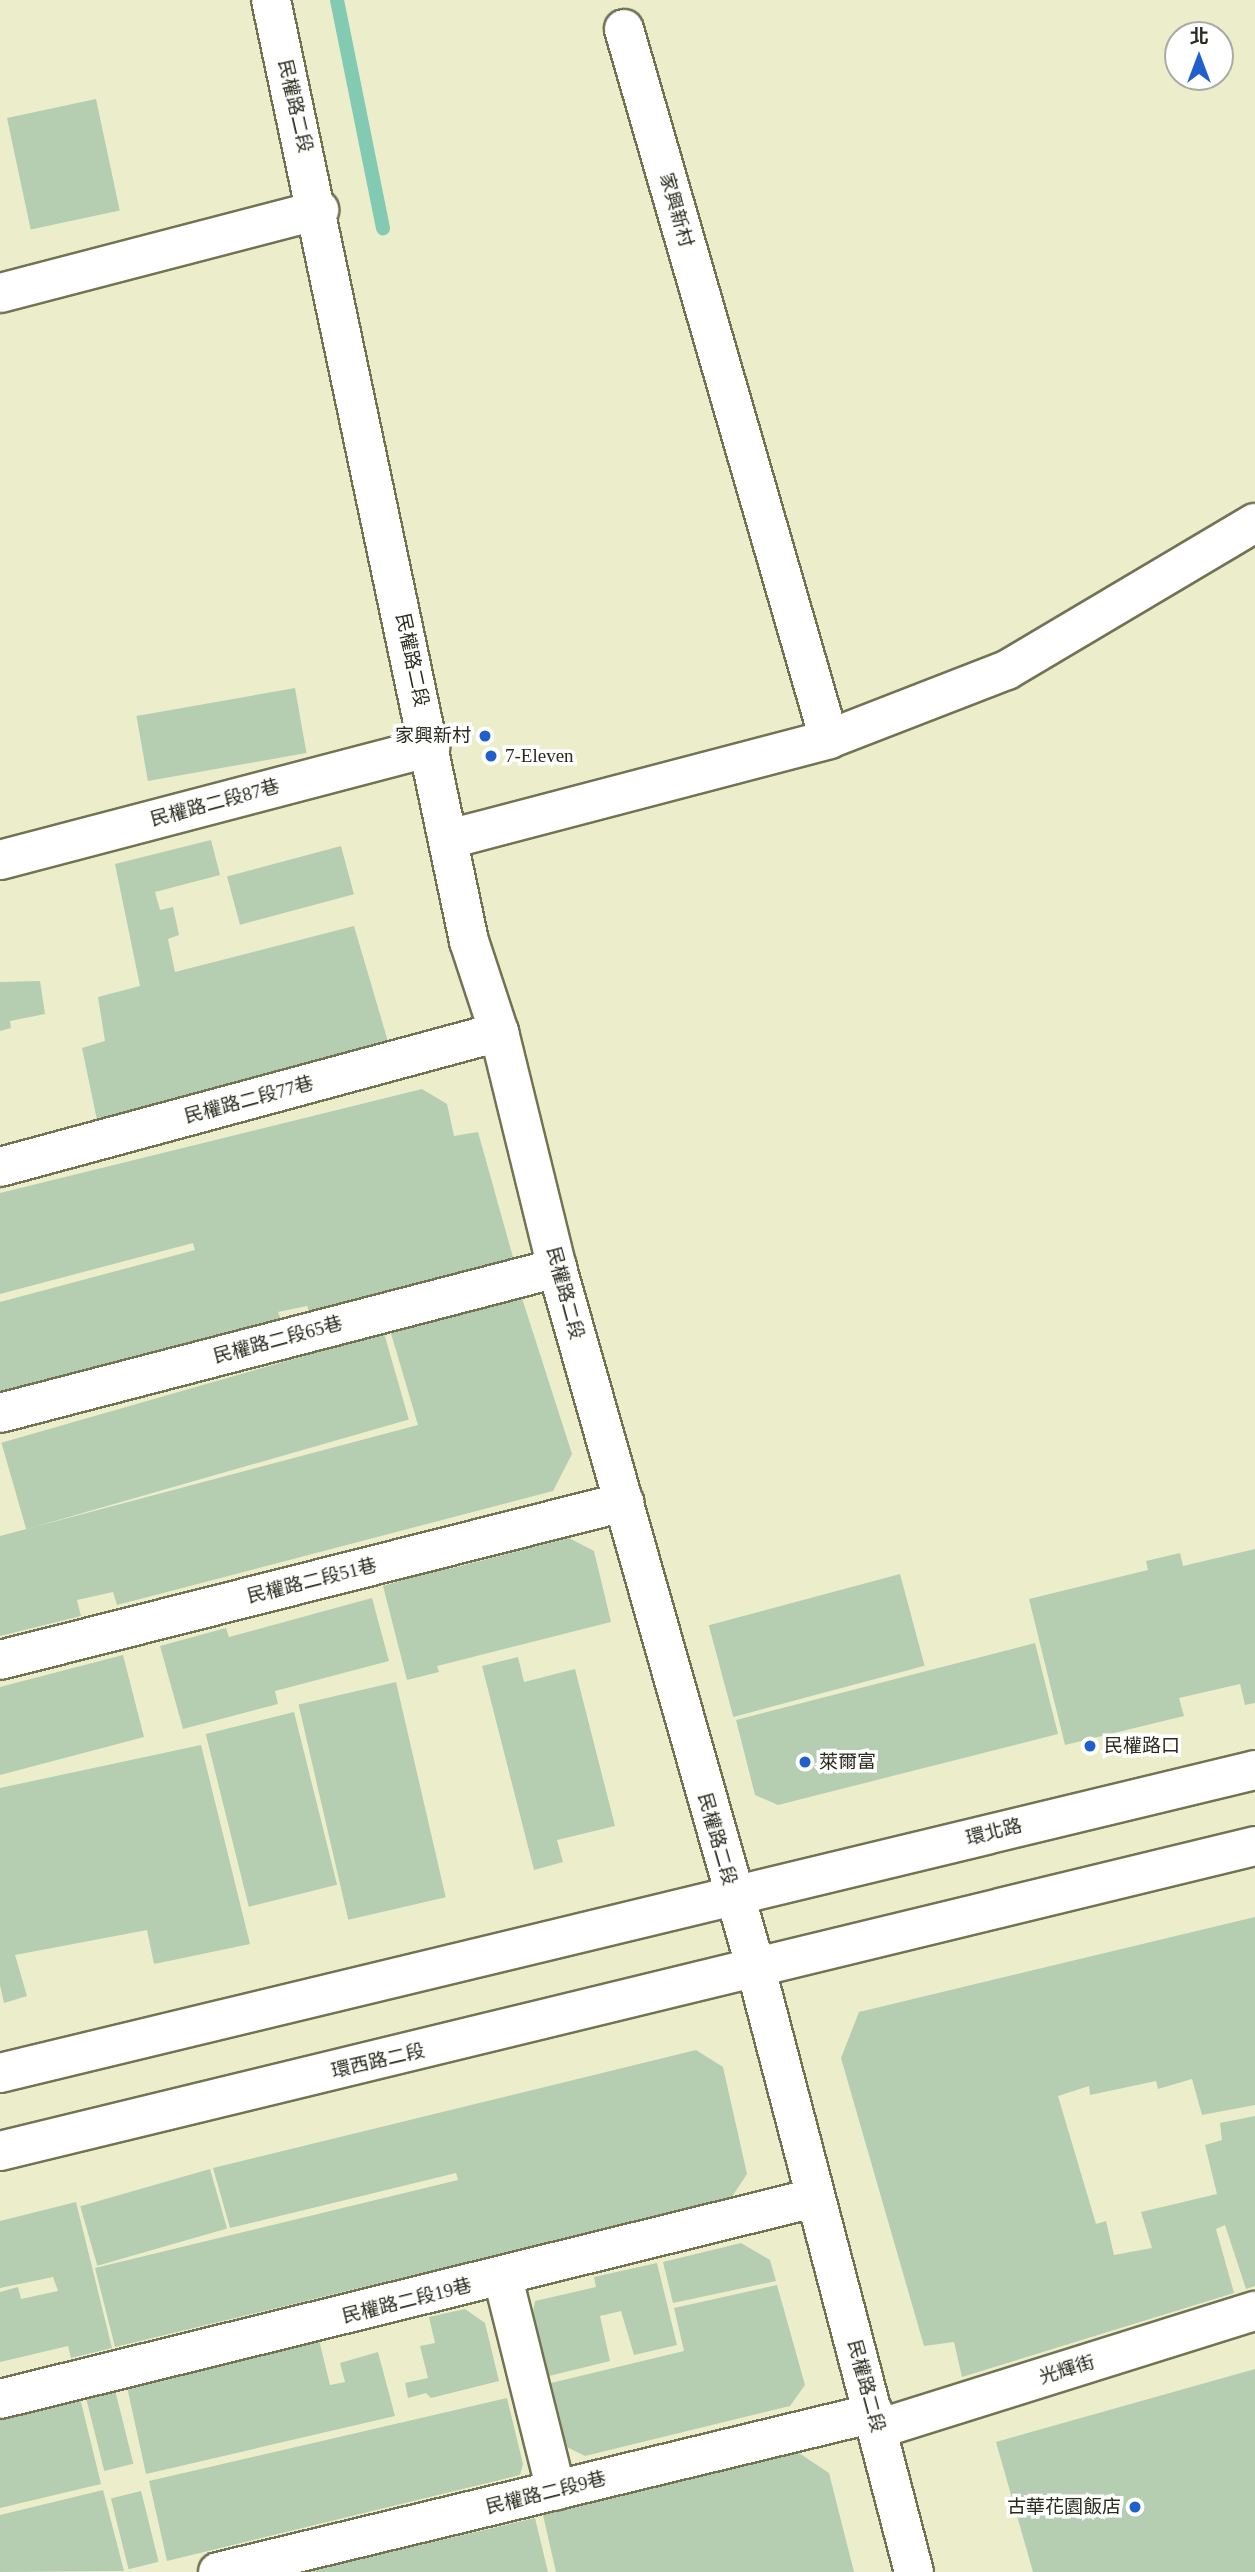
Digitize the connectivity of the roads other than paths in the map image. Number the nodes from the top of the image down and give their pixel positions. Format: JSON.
{"nodes":[{"id":1,"x":271,"y":0,"type":"edge"},
{"id":2,"x":624,"y":29,"type":"dead end"},
{"id":3,"x":318,"y":209,"type":"junction"},
{"id":4,"x":0,"y":293,"type":"edge"},
{"id":5,"x":1255,"y":523,"type":"edge"},
{"id":6,"x":829,"y":739,"type":"junction"},
{"id":7,"x":430,"y":747,"type":"junction"},
{"id":8,"x":449,"y":839,"type":"junction"},
{"id":9,"x":0,"y":860,"type":"edge"},
{"id":10,"x":499,"y":1032,"type":"junction"},
{"id":11,"x":0,"y":1167,"type":"edge"},
{"id":12,"x":557,"y":1268,"type":"junction"},
{"id":13,"x":0,"y":1413,"type":"edge"},
{"id":14,"x":624,"y":1502,"type":"junction"},
{"id":15,"x":0,"y":1660,"type":"edge"},
{"id":16,"x":1255,"y":1770,"type":"edge"},
{"id":17,"x":1255,"y":1846,"type":"edge"},
{"id":18,"x":733,"y":1895,"type":"junction"},
{"id":19,"x":757,"y":1969,"type":"junction"},
{"id":20,"x":0,"y":2073,"type":"edge"},
{"id":21,"x":0,"y":2151,"type":"edge"},
{"id":22,"x":814,"y":2198,"type":"junction"},
{"id":23,"x":503,"y":2278,"type":"junction"},
{"id":24,"x":1255,"y":2311,"type":"edge"},
{"id":25,"x":0,"y":2399,"type":"edge"},
{"id":26,"x":876,"y":2421,"type":"junction"},
{"id":27,"x":556,"y":2490,"type":"junction"},
{"id":28,"x":218,"y":2572,"type":"edge"},
{"id":29,"x":914,"y":2572,"type":"edge"}],
"edges":[{"from":1,"to":3,"type":"street","name":"民權路二段"},
{"from":2,"to":6,"type":"street","name":"家興新村"},
{"from":3,"to":4,"type":"street"},
{"from":3,"to":7,"type":"street","name":"民權路二段"},
{"from":5,"to":6,"type":"street"},
{"from":6,"to":8,"type":"street"},
{"from":7,"to":8,"type":"street","name":"民權路二段"},
{"from":7,"to":9,"type":"street","name":"民權路二段87巷"},
{"from":8,"to":10,"type":"street","name":"民權路二段"},
{"from":10,"to":11,"type":"street","name":"民權路二段77巷"},
{"from":10,"to":12,"type":"street","name":"民權路二段"},
{"from":12,"to":13,"type":"street","name":"民權路二段65巷"},
{"from":12,"to":14,"type":"street","name":"民權路二段"},
{"from":14,"to":15,"type":"street","name":"民權路二段51巷"},
{"from":14,"to":18,"type":"street","name":"民權路二段"},
{"from":16,"to":18,"type":"street","name":"環北路"},
{"from":17,"to":19,"type":"street"},
{"from":18,"to":19,"type":"street","name":"民權路二段"},
{"from":18,"to":20,"type":"street"},
{"from":19,"to":21,"type":"street","name":"環西路二段"},
{"from":19,"to":22,"type":"street","name":"民權路二段"},
{"from":22,"to":23,"type":"street","name":"民權路二段19巷"},
{"from":22,"to":26,"type":"street","name":"民權路二段"},
{"from":23,"to":25,"type":"street","name":"民權路二段19巷"},
{"from":23,"to":27,"type":"street"},
{"from":24,"to":26,"type":"street","name":"光輝街"},
{"from":26,"to":27,"type":"street","name":"民權路二段9巷"},
{"from":26,"to":29,"type":"street","name":"民權路二段"},
{"from":27,"to":28,"type":"street","name":"民權路二段9巷"}]}
